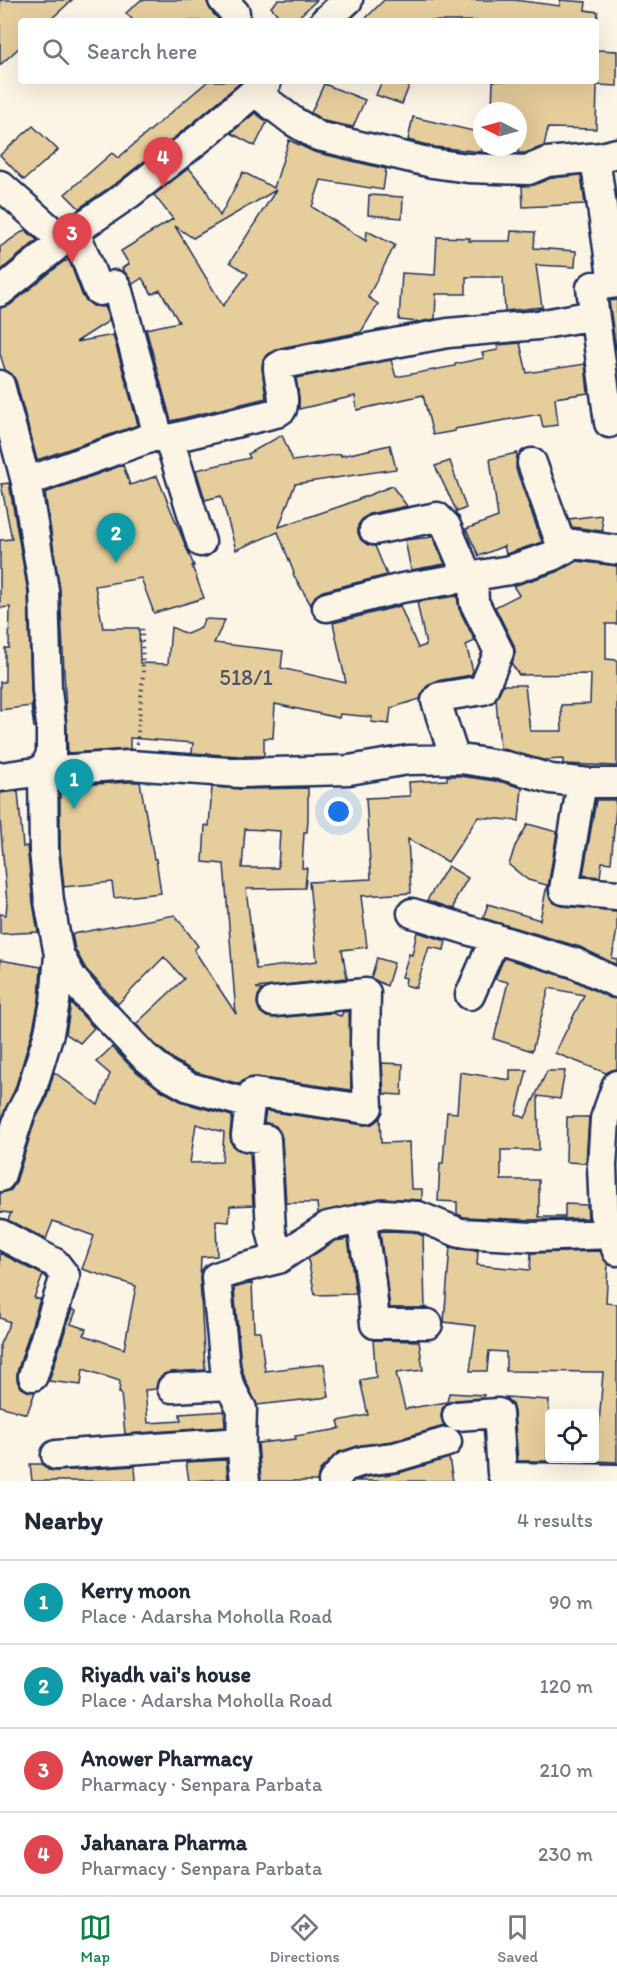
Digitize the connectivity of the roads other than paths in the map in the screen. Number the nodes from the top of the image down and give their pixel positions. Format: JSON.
{"nodes":[{"id":1,"x":348,"y":0,"type":"edge"},
{"id":2,"x":328,"y":18,"type":"edge"},
{"id":3,"x":261,"y":86,"type":"edge"},
{"id":4,"x":606,"y":155,"type":"edge"},
{"id":5,"x":0,"y":186,"type":"edge"},
{"id":6,"x":69,"y":236,"type":"junction"},
{"id":7,"x":615,"y":283,"type":"edge"},
{"id":8,"x":0,"y":292,"type":"edge"},
{"id":9,"x":594,"y":315,"type":"junction"},
{"id":10,"x":0,"y":386,"type":"edge"},
{"id":11,"x":609,"y":423,"type":"dead end"},
{"id":12,"x":164,"y":437,"type":"junction"},
{"id":13,"x":532,"y":462,"type":"dead end"},
{"id":14,"x":26,"y":482,"type":"junction"},
{"id":15,"x":374,"y":530,"type":"dead end"},
{"id":16,"x":201,"y":542,"type":"dead end"},
{"id":17,"x":574,"y":544,"type":"junction"},
{"id":18,"x":617,"y":550,"type":"edge"},
{"id":19,"x":470,"y":577,"type":"junction"},
{"id":20,"x":327,"y":607,"type":"dead end"},
{"id":21,"x":455,"y":759,"type":"junction"},
{"id":22,"x":43,"y":771,"type":"junction"},
{"id":23,"x":0,"y":777,"type":"edge"},
{"id":24,"x":582,"y":782,"type":"junction"},
{"id":25,"x":617,"y":783,"type":"edge"},
{"id":26,"x":617,"y":894,"type":"edge"},
{"id":27,"x":412,"y":913,"type":"dead end"},
{"id":28,"x":495,"y":938,"type":"junction"},
{"id":29,"x":59,"y":955,"type":"junction"},
{"id":30,"x":617,"y":983,"type":"edge"},
{"id":31,"x":470,"y":995,"type":"dead end"},
{"id":32,"x":273,"y":1002,"type":"dead end"},
{"id":33,"x":617,"y":1085,"type":"edge"},
{"id":34,"x":250,"y":1104,"type":"junction"},
{"id":35,"x":0,"y":1178,"type":"edge"},
{"id":36,"x":361,"y":1218,"type":"junction"},
{"id":37,"x":0,"y":1234,"type":"edge"},
{"id":38,"x":614,"y":1242,"type":"edge"},
{"id":39,"x":278,"y":1259,"type":"junction"},
{"id":40,"x":428,"y":1324,"type":"dead end"},
{"id":41,"x":33,"y":1376,"type":"dead end"},
{"id":42,"x":229,"y":1385,"type":"junction"},
{"id":43,"x":172,"y":1388,"type":"dead end"},
{"id":44,"x":241,"y":1442,"type":"junction"},
{"id":45,"x":56,"y":1455,"type":"dead end"},
{"id":46,"x":508,"y":1479,"type":"edge"},
{"id":47,"x":617,"y":1479,"type":"edge"},
{"id":48,"x":245,"y":1481,"type":"edge"},
{"id":49,"x":333,"y":1481,"type":"edge"}],
"edges":[{"from":1,"to":2,"type":"street"},
{"from":3,"to":4,"type":"street"},
{"from":3,"to":6,"type":"street"},
{"from":4,"to":7,"type":"street"},
{"from":5,"to":6,"type":"street"},
{"from":6,"to":8,"type":"street"},
{"from":6,"to":12,"type":"street"},
{"from":7,"to":9,"type":"street"},
{"from":9,"to":11,"type":"street"},
{"from":9,"to":12,"type":"street"},
{"from":10,"to":14,"type":"street"},
{"from":12,"to":14,"type":"street"},
{"from":12,"to":16,"type":"street"},
{"from":13,"to":17,"type":"street"},
{"from":14,"to":22,"type":"street"},
{"from":15,"to":19,"type":"street"},
{"from":17,"to":18,"type":"street"},
{"from":17,"to":19,"type":"street"},
{"from":19,"to":20,"type":"street"},
{"from":19,"to":21,"type":"street"},
{"from":21,"to":22,"type":"street"},
{"from":21,"to":24,"type":"street"},
{"from":22,"to":23,"type":"street"},
{"from":22,"to":29,"type":"street"},
{"from":24,"to":25,"type":"street"},
{"from":24,"to":26,"type":"street"},
{"from":27,"to":28,"type":"street"},
{"from":28,"to":30,"type":"street"},
{"from":28,"to":31,"type":"street"},
{"from":29,"to":34,"type":"street"},
{"from":29,"to":35,"type":"street"},
{"from":32,"to":34,"type":"street"},
{"from":33,"to":38,"type":"street"},
{"from":34,"to":39,"type":"street"},
{"from":36,"to":38,"type":"street"},
{"from":36,"to":39,"type":"street"},
{"from":36,"to":40,"type":"street"},
{"from":37,"to":41,"type":"street"},
{"from":39,"to":42,"type":"street"},
{"from":42,"to":43,"type":"street"},
{"from":42,"to":44,"type":"street"},
{"from":44,"to":45,"type":"street"},
{"from":44,"to":48,"type":"street"},
{"from":46,"to":47,"type":"street"},
{"from":46,"to":49,"type":"street"}]}
